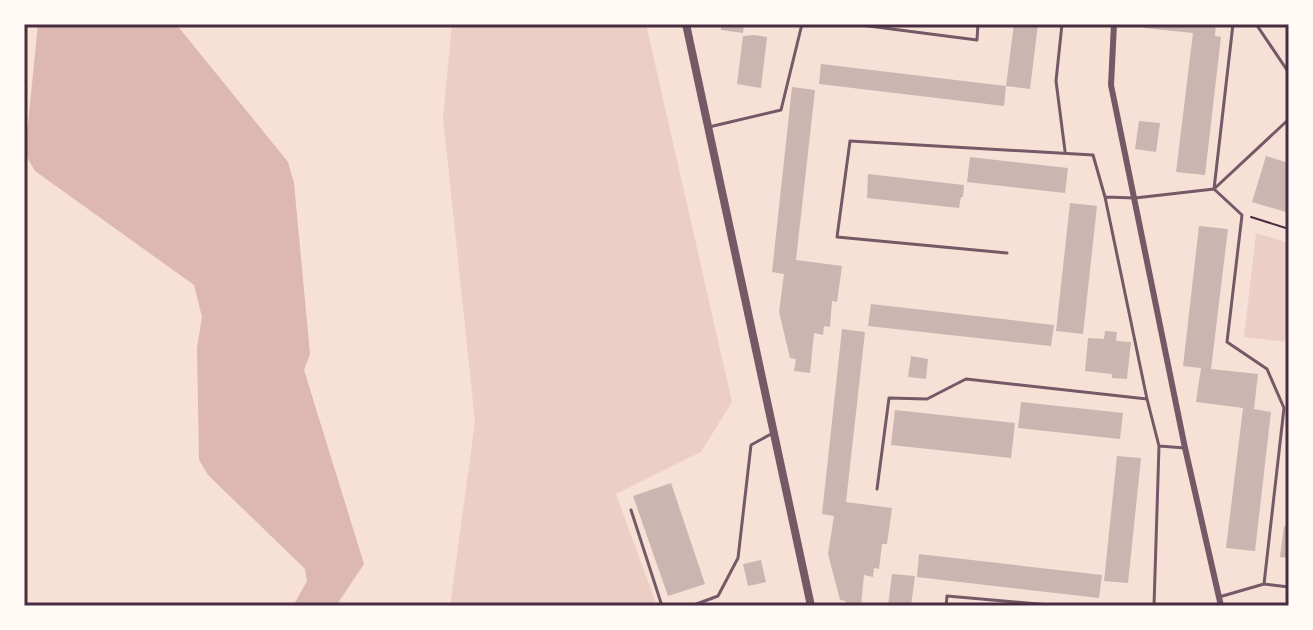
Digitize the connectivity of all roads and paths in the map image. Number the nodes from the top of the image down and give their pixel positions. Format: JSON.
{"nodes":[{"id":1,"x":686,"y":24,"type":"edge"},
{"id":2,"x":802,"y":24,"type":"edge"},
{"id":3,"x":853,"y":24,"type":"edge"},
{"id":4,"x":978,"y":24,"type":"edge"},
{"id":5,"x":1062,"y":24,"type":"edge"},
{"id":6,"x":1114,"y":24,"type":"edge"},
{"id":7,"x":1233,"y":24,"type":"edge"},
{"id":8,"x":1258,"y":24,"type":"edge"},
{"id":9,"x":1289,"y":73,"type":"edge"},
{"id":10,"x":1289,"y":119,"type":"edge"},
{"id":11,"x":709,"y":127,"type":"junction"},
{"id":12,"x":1066,"y":153,"type":"junction"},
{"id":13,"x":1214,"y":189,"type":"junction"},
{"id":14,"x":1105,"y":197,"type":"junction"},
{"id":15,"x":1135,"y":198,"type":"junction"},
{"id":16,"x":1242,"y":215,"type":"junction"},
{"id":17,"x":1289,"y":229,"type":"edge"},
{"id":18,"x":1007,"y":253,"type":"dead end"},
{"id":19,"x":1147,"y":399,"type":"junction"},
{"id":20,"x":774,"y":432,"type":"junction"},
{"id":21,"x":1159,"y":446,"type":"junction"},
{"id":22,"x":1185,"y":448,"type":"junction"},
{"id":23,"x":877,"y":489,"type":"dead end"},
{"id":24,"x":631,"y":510,"type":"dead end"},
{"id":25,"x":1264,"y":584,"type":"junction"},
{"id":26,"x":1289,"y":587,"type":"edge"},
{"id":27,"x":1219,"y":597,"type":"junction"},
{"id":28,"x":662,"y":606,"type":"edge"},
{"id":29,"x":691,"y":606,"type":"edge"},
{"id":30,"x":811,"y":606,"type":"edge"},
{"id":31,"x":946,"y":606,"type":"edge"},
{"id":32,"x":1061,"y":606,"type":"edge"},
{"id":33,"x":1154,"y":606,"type":"edge"},
{"id":34,"x":1221,"y":606,"type":"edge"}],
"edges":[{"from":1,"to":11,"type":"street"},
{"from":2,"to":11,"type":"lane"},
{"from":3,"to":4,"type":"lane"},
{"from":5,"to":12,"type":"lane"},
{"from":6,"to":15,"type":"street"},
{"from":7,"to":13,"type":"lane"},
{"from":8,"to":9,"type":"lane"},
{"from":10,"to":13,"type":"lane"},
{"from":11,"to":20,"type":"street"},
{"from":12,"to":14,"type":"lane"},
{"from":12,"to":18,"type":"lane"},
{"from":13,"to":15,"type":"lane"},
{"from":13,"to":16,"type":"lane"},
{"from":14,"to":15,"type":"lane"},
{"from":14,"to":19,"type":"lane"},
{"from":15,"to":22,"type":"street"},
{"from":16,"to":17,"type":"path"},
{"from":16,"to":25,"type":"lane"},
{"from":19,"to":21,"type":"lane"},
{"from":19,"to":23,"type":"lane"},
{"from":20,"to":29,"type":"lane"},
{"from":20,"to":30,"type":"street"},
{"from":21,"to":22,"type":"lane"},
{"from":21,"to":33,"type":"lane"},
{"from":22,"to":27,"type":"street"},
{"from":24,"to":28,"type":"lane"},
{"from":25,"to":26,"type":"lane"},
{"from":25,"to":27,"type":"lane"},
{"from":27,"to":34,"type":"street"},
{"from":31,"to":32,"type":"lane"}]}
